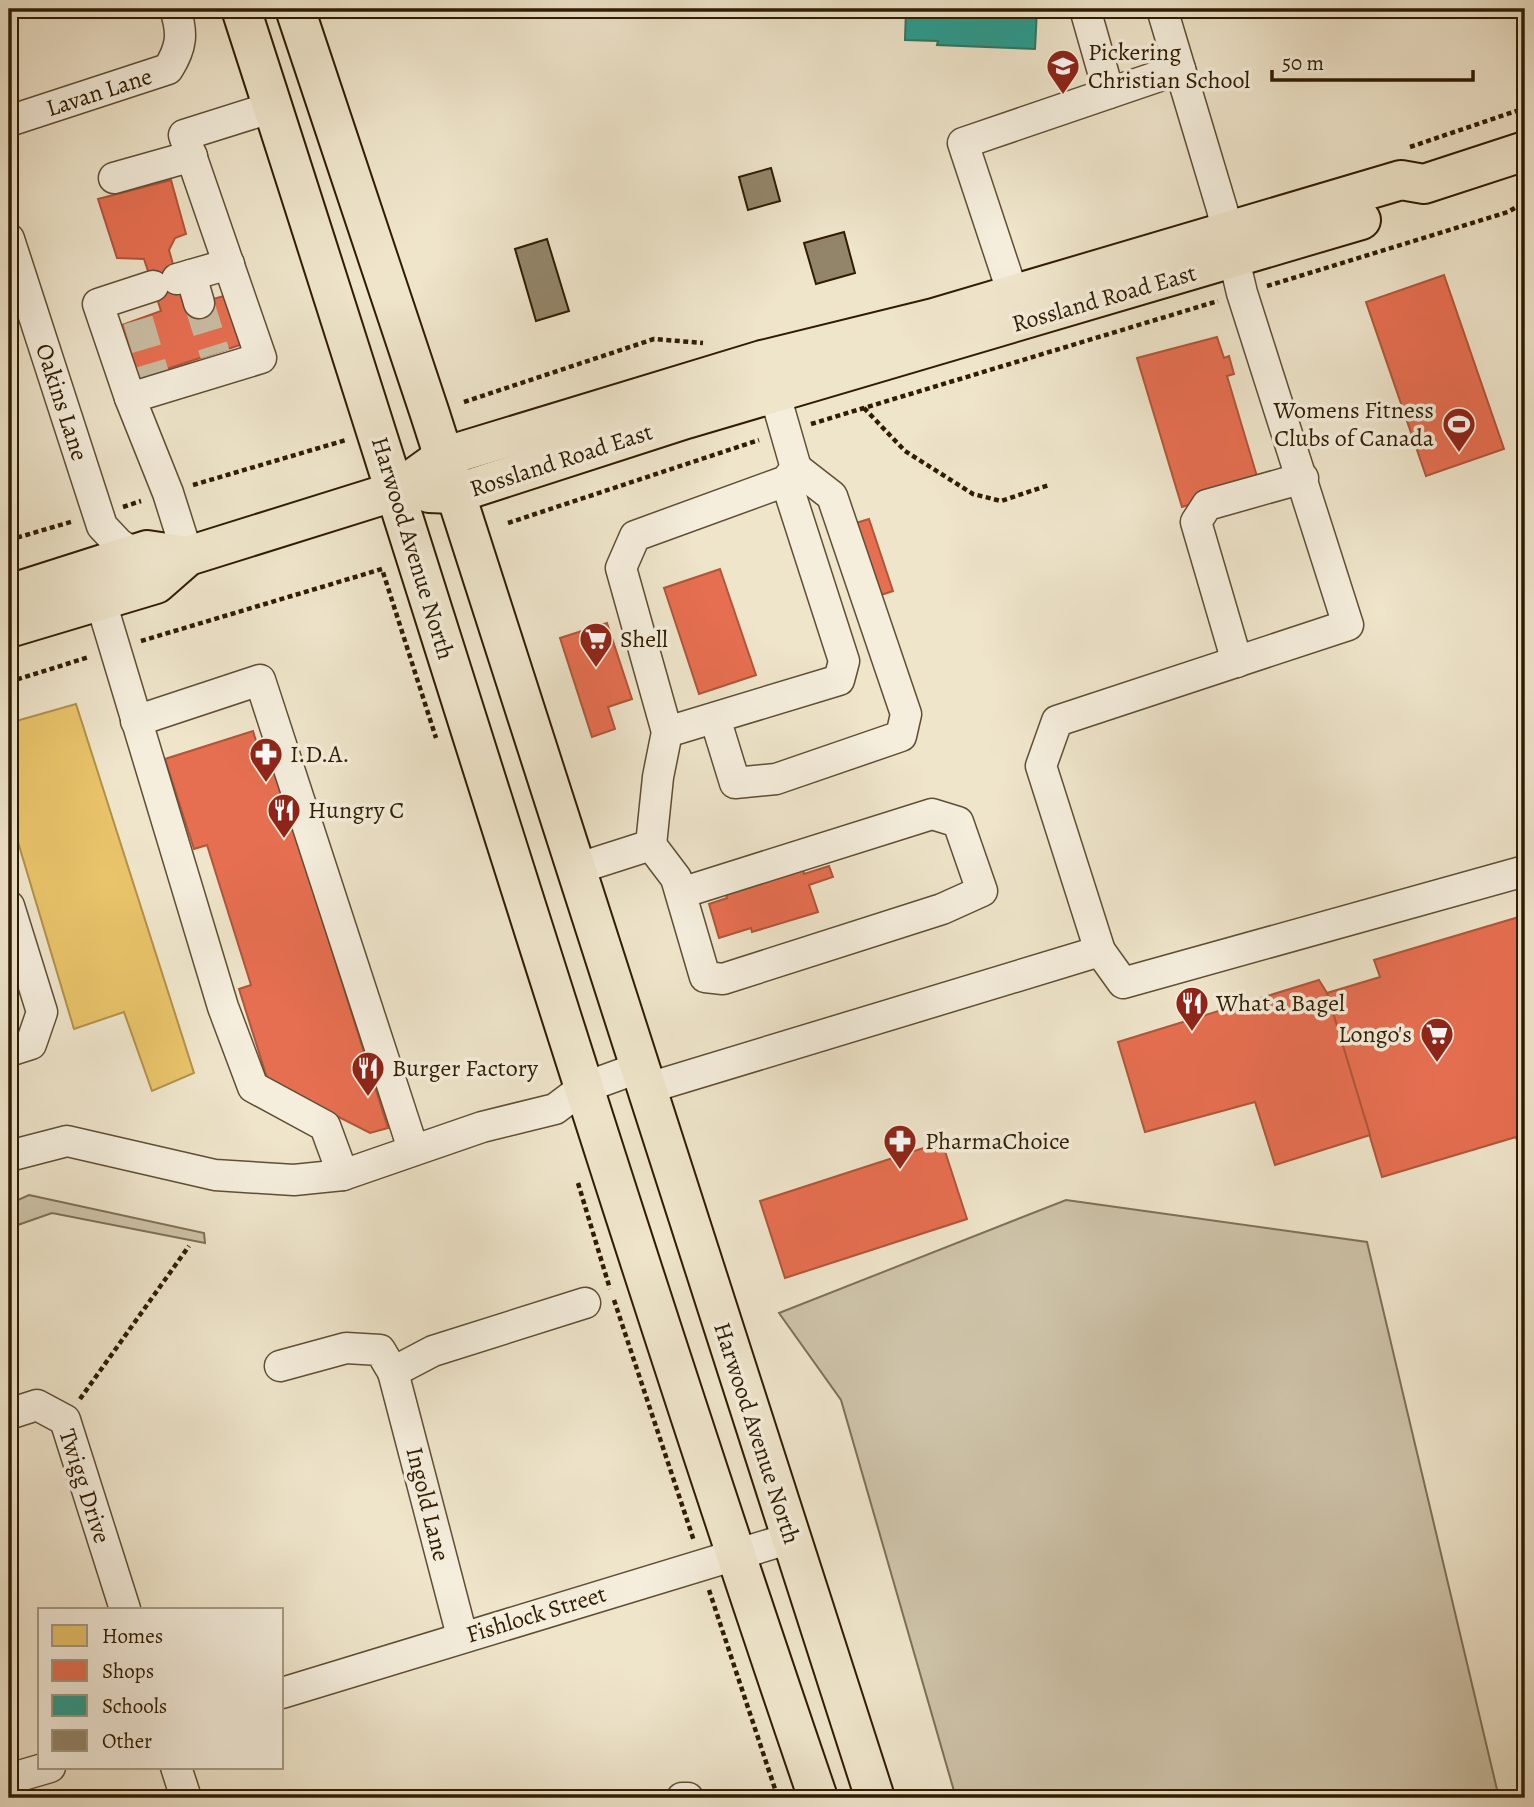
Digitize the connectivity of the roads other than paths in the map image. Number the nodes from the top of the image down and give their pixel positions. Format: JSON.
{"nodes":[{"id":1,"x":175,"y":9,"type":"edge"},
{"id":2,"x":241,"y":9,"type":"edge"},
{"id":3,"x":295,"y":9,"type":"edge"},
{"id":4,"x":1085,"y":9,"type":"edge"},
{"id":5,"x":1162,"y":9,"type":"edge"},
{"id":6,"x":1180,"y":69,"type":"junction"},
{"id":7,"x":1110,"y":93,"type":"junction"},
{"id":8,"x":273,"y":107,"type":"junction"},
{"id":9,"x":9,"y":121,"type":"edge"},
{"id":10,"x":1525,"y":151,"type":"edge"},
{"id":11,"x":192,"y":156,"type":"junction"},
{"id":12,"x":114,"y":178,"type":"dead end"},
{"id":13,"x":9,"y":239,"type":"edge"},
{"id":14,"x":1235,"y":262,"type":"junction"},
{"id":15,"x":229,"y":264,"type":"junction"},
{"id":16,"x":157,"y":291,"type":"junction"},
{"id":17,"x":1013,"y":294,"type":"junction"},
{"id":18,"x":199,"y":303,"type":"dead end"},
{"id":19,"x":775,"y":395,"type":"junction"},
{"id":20,"x":130,"y":398,"type":"junction"},
{"id":21,"x":443,"y":457,"type":"junction"},
{"id":22,"x":791,"y":475,"type":"junction"},
{"id":23,"x":1303,"y":478,"type":"junction"},
{"id":24,"x":396,"y":491,"type":"junction"},
{"id":25,"x":454,"y":494,"type":"junction"},
{"id":26,"x":102,"y":526,"type":"junction"},
{"id":27,"x":135,"y":554,"type":"junction"},
{"id":28,"x":188,"y":556,"type":"junction"},
{"id":29,"x":93,"y":586,"type":"junction"},
{"id":30,"x":9,"y":594,"type":"edge"},
{"id":31,"x":9,"y":628,"type":"edge"},
{"id":32,"x":1237,"y":662,"type":"junction"},
{"id":33,"x":715,"y":718,"type":"junction"},
{"id":34,"x":136,"y":721,"type":"junction"},
{"id":35,"x":667,"y":733,"type":"junction"},
{"id":36,"x":651,"y":845,"type":"junction"},
{"id":37,"x":576,"y":869,"type":"junction"},
{"id":38,"x":1525,"y":871,"type":"edge"},
{"id":39,"x":681,"y":893,"type":"junction"},
{"id":40,"x":9,"y":906,"type":"edge"},
{"id":41,"x":1100,"y":951,"type":"junction"},
{"id":42,"x":9,"y":1051,"type":"edge"},
{"id":43,"x":642,"y":1079,"type":"junction"},
{"id":44,"x":569,"y":1098,"type":"junction"},
{"id":45,"x":413,"y":1149,"type":"junction"},
{"id":46,"x":9,"y":1156,"type":"edge"},
{"id":47,"x":343,"y":1175,"type":"junction"},
{"id":48,"x":585,"y":1303,"type":"dead end"},
{"id":49,"x":280,"y":1366,"type":"dead end"},
{"id":50,"x":393,"y":1372,"type":"junction"},
{"id":51,"x":9,"y":1414,"type":"edge"},
{"id":52,"x":791,"y":1538,"type":"junction"},
{"id":53,"x":735,"y":1555,"type":"junction"},
{"id":54,"x":125,"y":1608,"type":"edge"},
{"id":55,"x":463,"y":1636,"type":"junction"},
{"id":56,"x":284,"y":1692,"type":"edge"},
{"id":57,"x":43,"y":1769,"type":"edge"},
{"id":58,"x":177,"y":1769,"type":"edge"},
{"id":59,"x":9,"y":1779,"type":"edge"},
{"id":60,"x":186,"y":1798,"type":"edge"},
{"id":61,"x":682,"y":1798,"type":"edge"},
{"id":62,"x":688,"y":1798,"type":"edge"},
{"id":63,"x":818,"y":1798,"type":"edge"},
{"id":64,"x":875,"y":1798,"type":"edge"}],
"edges":[{"from":1,"to":9,"type":"street","name":"Lavan Lane"},
{"from":2,"to":8,"type":"main road","name":"Harwood Avenue North"},
{"from":3,"to":21,"type":"main road","name":"Harwood Avenue North"},
{"from":4,"to":7,"type":"street"},
{"from":5,"to":6,"type":"street"},
{"from":6,"to":7,"type":"street"},
{"from":6,"to":14,"type":"street"},
{"from":7,"to":17,"type":"street"},
{"from":8,"to":11,"type":"street"},
{"from":8,"to":24,"type":"main road","name":"Harwood Avenue North"},
{"from":10,"to":14,"type":"main road","name":"Rossland Road East"},
{"from":11,"to":12,"type":"street"},
{"from":11,"to":15,"type":"street"},
{"from":13,"to":26,"type":"street","name":"Oakins Lane"},
{"from":14,"to":17,"type":"main road","name":"Rossland Road East"},
{"from":14,"to":19,"type":"main road","name":"Rossland Road East"},
{"from":14,"to":23,"type":"street"},
{"from":15,"to":16,"type":"street"},
{"from":15,"to":20,"type":"street"},
{"from":16,"to":18,"type":"street"},
{"from":16,"to":20,"type":"street"},
{"from":17,"to":21,"type":"main road","name":"Rossland Road East"},
{"from":19,"to":22,"type":"street"},
{"from":19,"to":25,"type":"main road","name":"Rossland Road East"},
{"from":20,"to":28,"type":"street"},
{"from":21,"to":24,"type":"main road","name":"Rossland Road East"},
{"from":21,"to":25,"type":"main road","name":"Harwood Avenue North"},
{"from":22,"to":33,"type":"street"},
{"from":22,"to":33,"type":"street"},
{"from":22,"to":35,"type":"street"},
{"from":23,"to":32,"type":"street"},
{"from":23,"to":32,"type":"street"},
{"from":24,"to":25,"type":"main road","name":"Rossland Road East"},
{"from":24,"to":28,"type":"main road"},
{"from":24,"to":44,"type":"main road","name":"Harwood Avenue North"},
{"from":25,"to":37,"type":"main road","name":"Harwood Avenue North"},
{"from":26,"to":27,"type":"street","name":"Oakins Lane"},
{"from":26,"to":29,"type":"street"},
{"from":27,"to":28,"type":"main road"},
{"from":27,"to":29,"type":"main road"},
{"from":28,"to":29,"type":"main road"},
{"from":29,"to":30,"type":"main road"},
{"from":29,"to":31,"type":"main road"},
{"from":29,"to":34,"type":"street"},
{"from":32,"to":41,"type":"street"},
{"from":33,"to":35,"type":"street"},
{"from":34,"to":45,"type":"street"},
{"from":34,"to":47,"type":"street"},
{"from":35,"to":36,"type":"street"},
{"from":36,"to":37,"type":"street"},
{"from":36,"to":39,"type":"street"},
{"from":37,"to":43,"type":"main road","name":"Harwood Avenue North"},
{"from":38,"to":41,"type":"street"},
{"from":39,"to":39,"type":"street"},
{"from":40,"to":42,"type":"street"},
{"from":41,"to":43,"type":"street"},
{"from":43,"to":44,"type":"street"},
{"from":43,"to":52,"type":"main road","name":"Harwood Avenue North"},
{"from":44,"to":45,"type":"street"},
{"from":44,"to":53,"type":"main road","name":"Harwood Avenue North"},
{"from":45,"to":47,"type":"street"},
{"from":46,"to":47,"type":"street"},
{"from":48,"to":50,"type":"street"},
{"from":49,"to":50,"type":"street"},
{"from":50,"to":55,"type":"street","name":"Ingold Lane"},
{"from":51,"to":54,"type":"street","name":"Twigg Drive"},
{"from":52,"to":53,"type":"street","name":"Fishlock Street"},
{"from":52,"to":64,"type":"main road","name":"Harwood Avenue North"},
{"from":53,"to":55,"type":"street","name":"Fishlock Street"},
{"from":53,"to":63,"type":"main road","name":"Harwood Avenue North"},
{"from":55,"to":56,"type":"street","name":"Fishlock Street"},
{"from":57,"to":59,"type":"street"},
{"from":58,"to":60,"type":"street"},
{"from":61,"to":62,"type":"street"}]}
